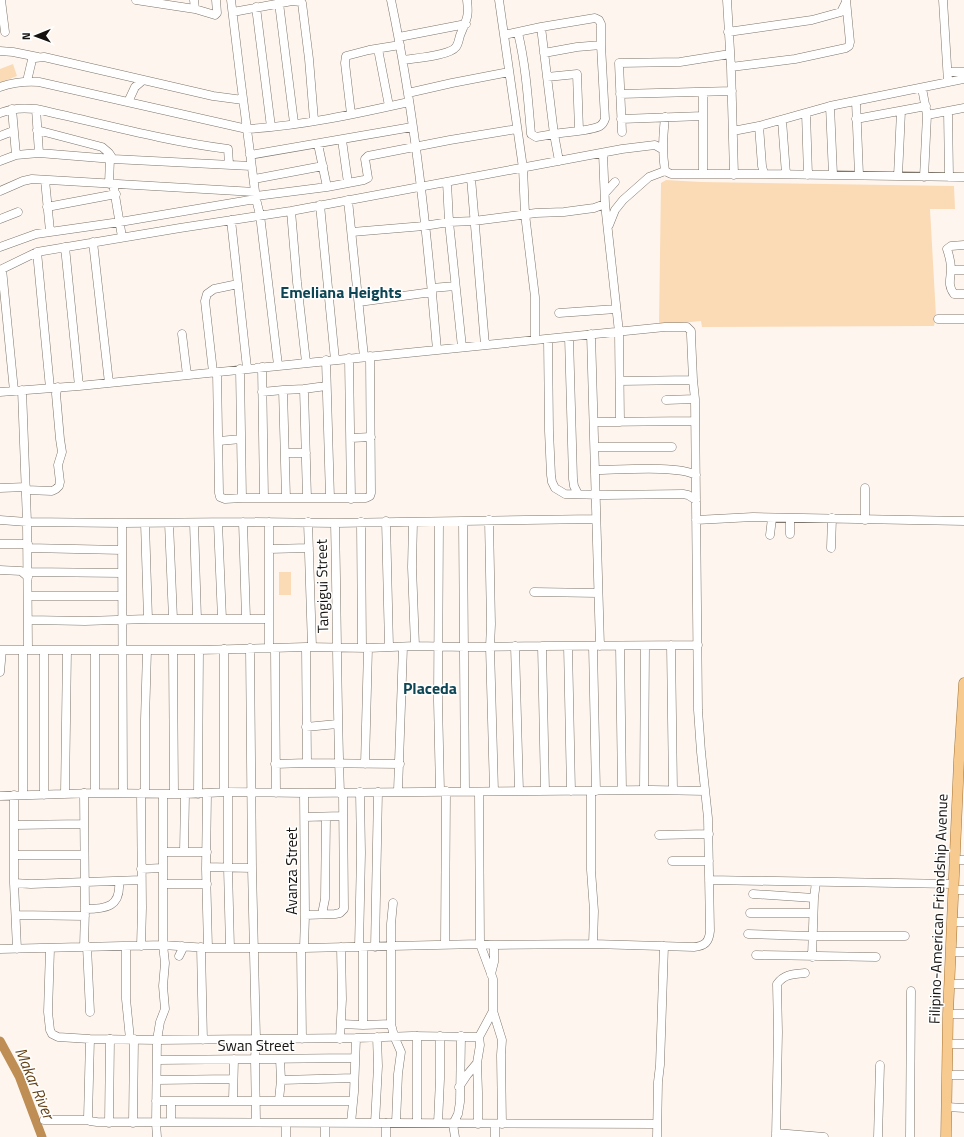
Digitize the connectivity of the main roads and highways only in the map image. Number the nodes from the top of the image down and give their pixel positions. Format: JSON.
{"nodes":[{"id":1,"x":964,"y":684,"type":"edge"},
{"id":2,"x":963,"y":711,"type":"edge"},
{"id":3,"x":962,"y":760,"type":"edge"},
{"id":4,"x":960,"y":823,"type":"edge"},
{"id":5,"x":960,"y":860,"type":"edge"},
{"id":6,"x":957,"y":888,"type":"edge"},
{"id":7,"x":946,"y":1137,"type":"edge"}],
"edges":[{"from":1,"to":2,"type":"main road","name":"Filipino-American Friendship Avenue"},
{"from":2,"to":3,"type":"main road","name":"Filipino-American Friendship Avenue"},
{"from":3,"to":4,"type":"main road","name":"Filipino-American Friendship Avenue"},
{"from":4,"to":5,"type":"main road","name":"Filipino-American Friendship Avenue"},
{"from":5,"to":6,"type":"main road","name":"Filipino-American Friendship Avenue"},
{"from":6,"to":7,"type":"main road","name":"Filipino-American Friendship Avenue"}]}
